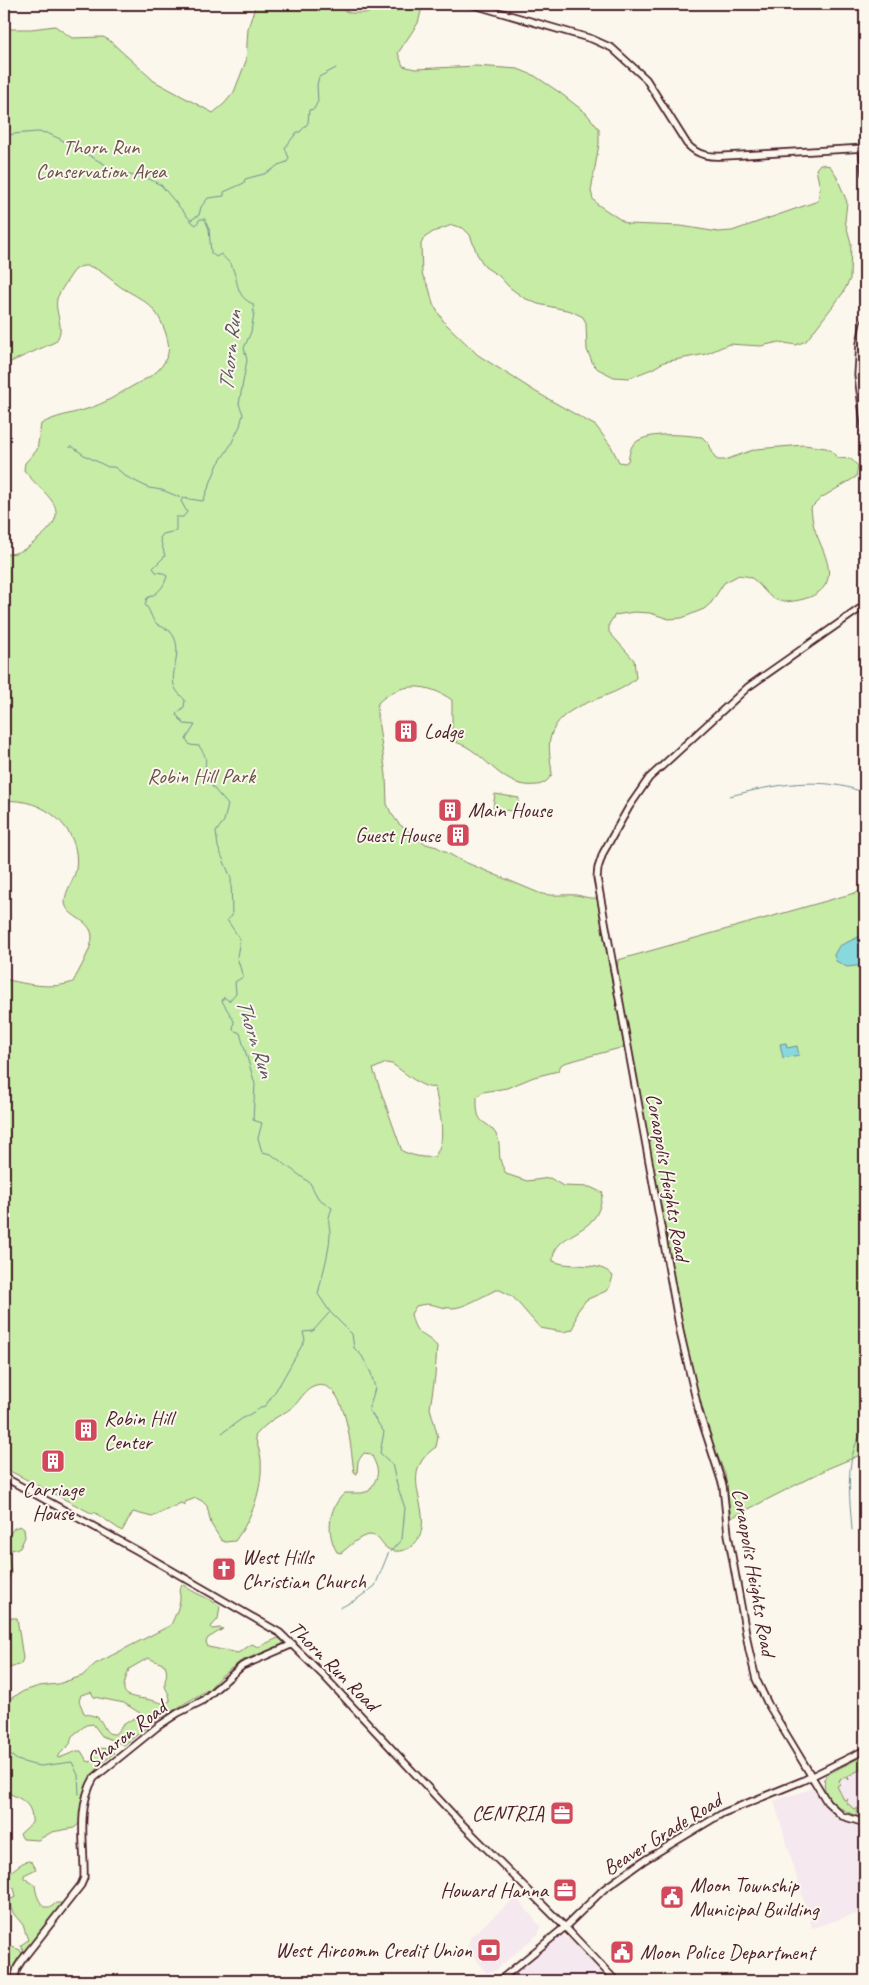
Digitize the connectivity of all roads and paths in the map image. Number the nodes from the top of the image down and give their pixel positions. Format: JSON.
{"nodes":[{"id":1,"x":471,"y":4,"type":"edge"},
{"id":2,"x":864,"y":148,"type":"edge"},
{"id":3,"x":865,"y":174,"type":"edge"},
{"id":4,"x":865,"y":320,"type":"edge"},
{"id":5,"x":865,"y":431,"type":"edge"},
{"id":6,"x":865,"y":605,"type":"edge"},
{"id":7,"x":4,"y":1477,"type":"edge"},
{"id":8,"x":293,"y":1644,"type":"junction"},
{"id":9,"x":865,"y":1750,"type":"edge"},
{"id":10,"x":812,"y":1776,"type":"junction"},
{"id":11,"x":865,"y":1823,"type":"edge"},
{"id":12,"x":565,"y":1927,"type":"junction"},
{"id":13,"x":14,"y":1981,"type":"edge"},
{"id":14,"x":499,"y":1981,"type":"edge"},
{"id":15,"x":616,"y":1981,"type":"edge"}],
"edges":[{"from":1,"to":2,"type":"street"},
{"from":2,"to":3,"type":"street"},
{"from":4,"to":5,"type":"street"},
{"from":6,"to":10,"type":"street","name":"Coraopolis Heights Road"},
{"from":7,"to":8,"type":"street","name":"Thorn Run Road"},
{"from":8,"to":12,"type":"street","name":"Thorn Run Road"},
{"from":8,"to":13,"type":"street","name":"Sharon Road"},
{"from":9,"to":10,"type":"street","name":"Beaver Grade Road"},
{"from":10,"to":11,"type":"street","name":"Coraopolis Heights Road"},
{"from":10,"to":12,"type":"street","name":"Beaver Grade Road"},
{"from":12,"to":14,"type":"street","name":"Beaver Grade Road"},
{"from":12,"to":15,"type":"street","name":"Thorn Run Road"}]}
